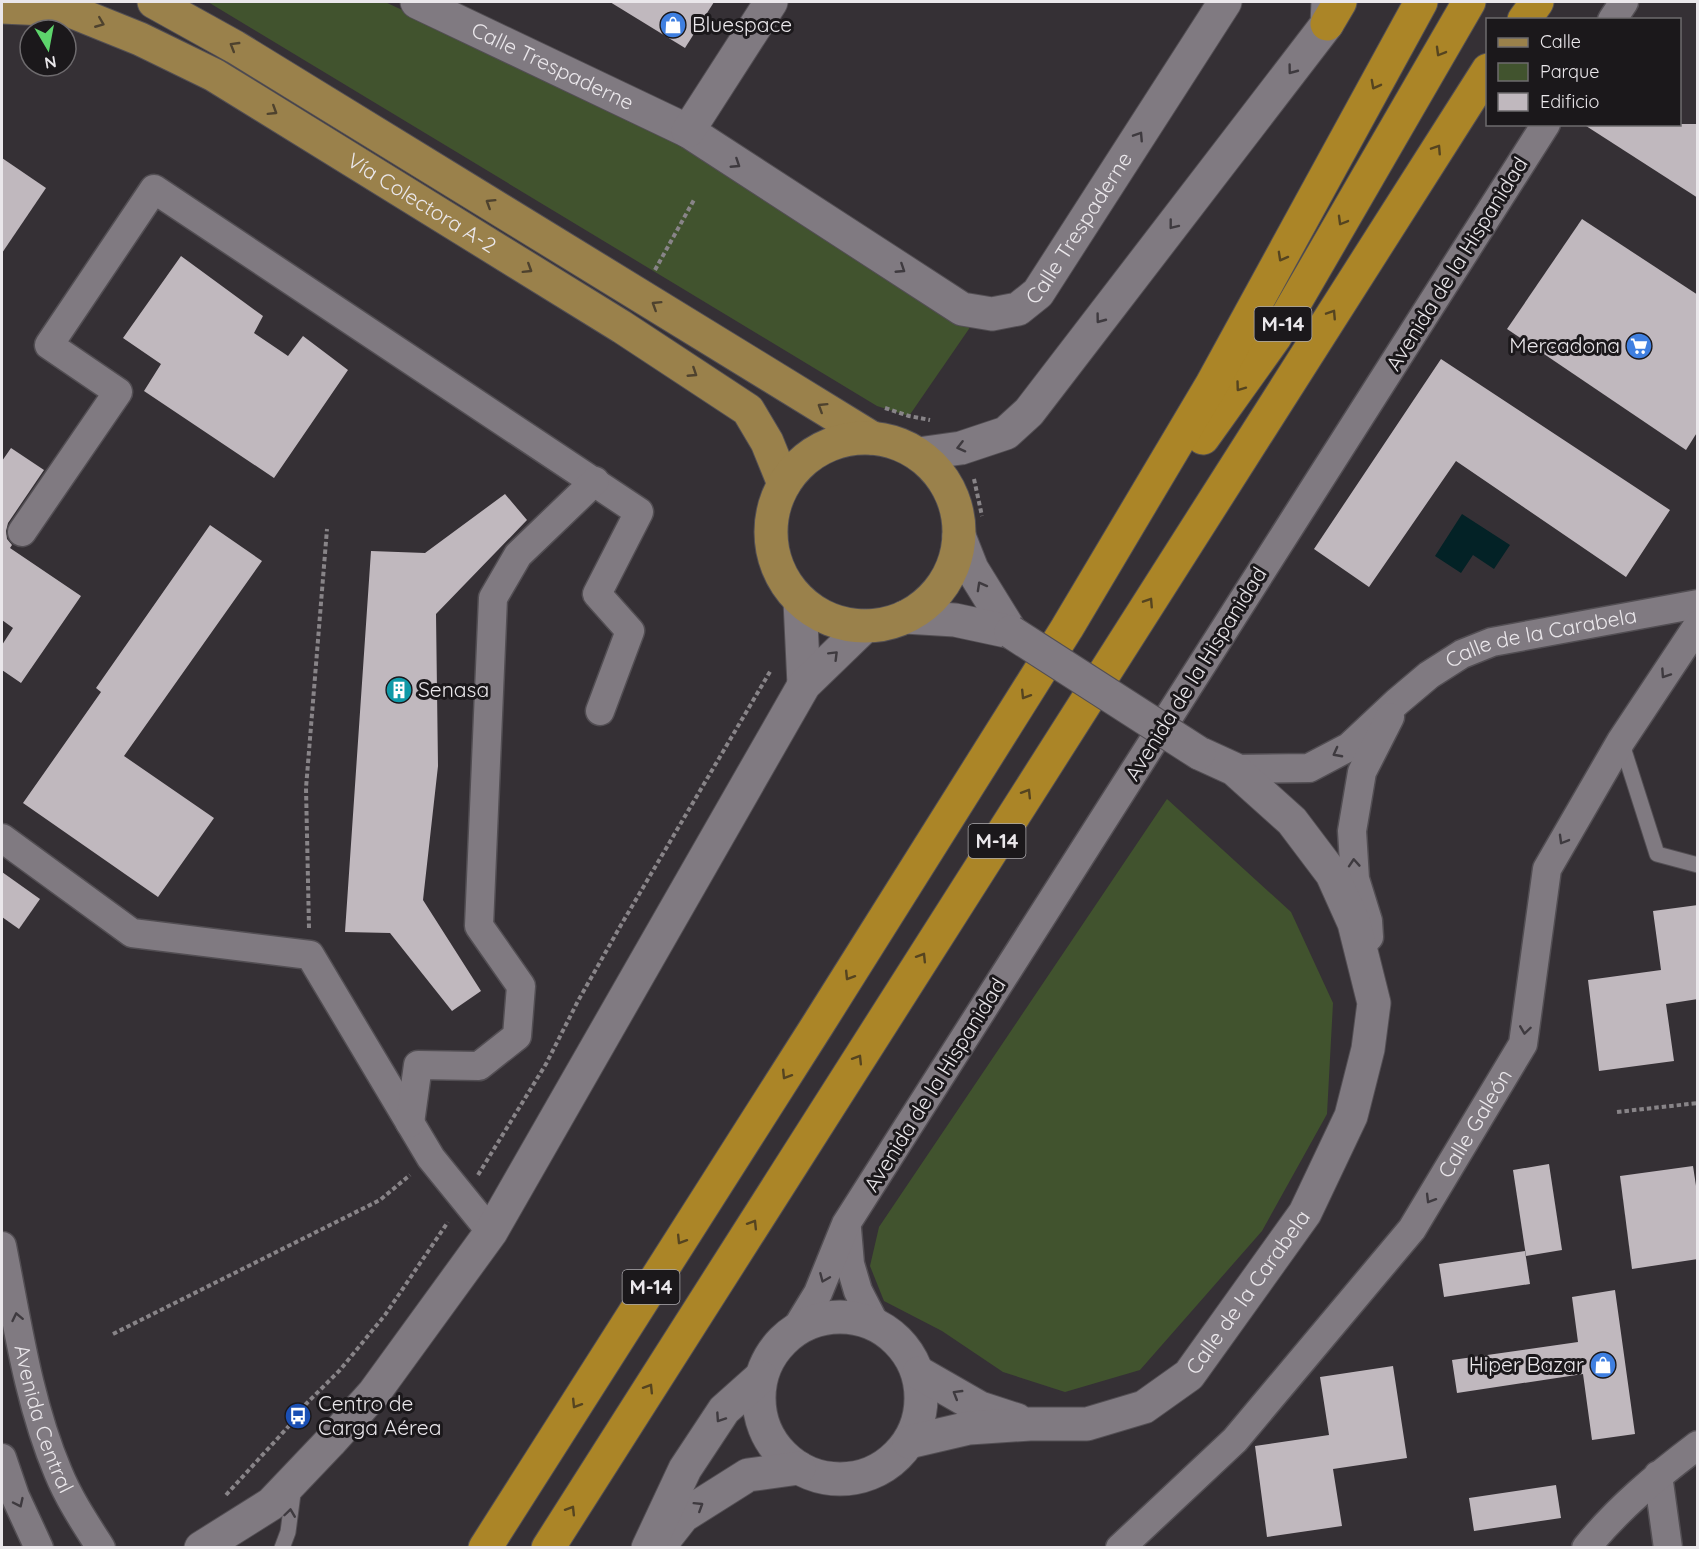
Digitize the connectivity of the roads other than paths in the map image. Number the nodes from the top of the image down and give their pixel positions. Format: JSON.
{"nodes":[{"id":1,"x":417,"y":2,"type":"edge"},
{"id":2,"x":771,"y":2,"type":"edge"},
{"id":3,"x":1225,"y":2,"type":"edge"},
{"id":4,"x":1469,"y":2,"type":"edge"},
{"id":5,"x":1518,"y":2,"type":"edge"},
{"id":6,"x":1537,"y":2,"type":"edge"},
{"id":7,"x":1624,"y":2,"type":"edge"},
{"id":8,"x":159,"y":3,"type":"edge"},
{"id":9,"x":1416,"y":6,"type":"edge"},
{"id":10,"x":2,"y":7,"type":"edge"},
{"id":11,"x":1332,"y":9,"type":"edge"},
{"id":12,"x":1512,"y":18,"type":"edge"},
{"id":13,"x":1525,"y":18,"type":"edge"},
{"id":14,"x":1613,"y":18,"type":"edge"},
{"id":15,"x":1486,"y":73,"type":"edge"},
{"id":16,"x":1545,"y":126,"type":"edge"},
{"id":17,"x":688,"y":131,"type":"junction"},
{"id":18,"x":872,"y":438,"type":"junction"},
{"id":19,"x":918,"y":454,"type":"junction"},
{"id":20,"x":595,"y":481,"type":"junction"},
{"id":21,"x":784,"y":484,"type":"junction"},
{"id":22,"x":22,"y":532,"type":"dead end"},
{"id":23,"x":959,"y":536,"type":"junction"},
{"id":24,"x":800,"y":601,"type":"junction"},
{"id":25,"x":1698,"y":604,"type":"edge"},
{"id":26,"x":904,"y":617,"type":"junction"},
{"id":27,"x":865,"y":626,"type":"junction"},
{"id":28,"x":1698,"y":626,"type":"edge"},
{"id":29,"x":1067,"y":628,"type":"junction"},
{"id":30,"x":1011,"y":632,"type":"junction"},
{"id":31,"x":804,"y":685,"type":"junction"},
{"id":32,"x":1397,"y":702,"type":"junction"},
{"id":33,"x":600,"y":711,"type":"dead end"},
{"id":34,"x":1620,"y":741,"type":"junction"},
{"id":35,"x":1199,"y":753,"type":"junction"},
{"id":36,"x":1234,"y":769,"type":"junction"},
{"id":37,"x":2,"y":838,"type":"edge"},
{"id":38,"x":1698,"y":865,"type":"edge"},
{"id":39,"x":1374,"y":1003,"type":"junction"},
{"id":40,"x":1368,"y":1049,"type":"junction"},
{"id":41,"x":410,"y":1122,"type":"junction"},
{"id":42,"x":846,"y":1224,"type":"junction"},
{"id":43,"x":491,"y":1232,"type":"junction"},
{"id":44,"x":2,"y":1246,"type":"edge"},
{"id":45,"x":875,"y":1324,"type":"junction"},
{"id":46,"x":796,"y":1329,"type":"junction"},
{"id":47,"x":919,"y":1373,"type":"junction"},
{"id":48,"x":761,"y":1377,"type":"junction"},
{"id":49,"x":1030,"y":1424,"type":"junction"},
{"id":50,"x":909,"y":1442,"type":"junction"},
{"id":51,"x":1698,"y":1445,"type":"edge"},
{"id":52,"x":2,"y":1458,"type":"edge"},
{"id":53,"x":799,"y":1468,"type":"junction"},
{"id":54,"x":1658,"y":1475,"type":"junction"},
{"id":55,"x":295,"y":1478,"type":"junction"},
{"id":56,"x":271,"y":1504,"type":"junction"},
{"id":57,"x":39,"y":1548,"type":"edge"},
{"id":58,"x":101,"y":1548,"type":"edge"},
{"id":59,"x":201,"y":1548,"type":"edge"},
{"id":60,"x":249,"y":1548,"type":"edge"},
{"id":61,"x":282,"y":1548,"type":"edge"},
{"id":62,"x":485,"y":1548,"type":"edge"},
{"id":63,"x":548,"y":1548,"type":"edge"},
{"id":64,"x":648,"y":1548,"type":"edge"},
{"id":65,"x":658,"y":1548,"type":"edge"},
{"id":66,"x":1120,"y":1548,"type":"edge"},
{"id":67,"x":1586,"y":1548,"type":"edge"},
{"id":68,"x":1668,"y":1548,"type":"edge"}],
"edges":[{"from":1,"to":17,"type":"street","name":"Calle Trespaderne"},
{"from":2,"to":17,"type":"street"},
{"from":17,"to":3,"type":"street","name":"Calle Trespaderne","one_way":true},
{"from":4,"to":29,"type":"highway","number":"M-14","one_way":true},
{"from":5,"to":12,"type":"highway"},
{"from":6,"to":13,"type":"highway"},
{"from":7,"to":14,"type":"street"},
{"from":18,"to":8,"type":"main road","name":"Vía Colectora A-2","one_way":true},
{"from":9,"to":29,"type":"highway","one_way":true},
{"from":10,"to":21,"type":"main road","name":"Vía Colectora A-2","one_way":true},
{"from":11,"to":19,"type":"street","one_way":true},
{"from":63,"to":15,"type":"highway","number":"M-14","one_way":true},
{"from":16,"to":42,"type":"street","name":"Avenida de la Hispanidad"},
{"from":18,"to":19,"type":"main road"},
{"from":18,"to":21,"type":"main road"},
{"from":19,"to":23,"type":"main road"},
{"from":20,"to":22,"type":"street"},
{"from":20,"to":33,"type":"street"},
{"from":20,"to":41,"type":"street"},
{"from":21,"to":24,"type":"main road"},
{"from":23,"to":26,"type":"main road"},
{"from":30,"to":23,"type":"street","one_way":true},
{"from":24,"to":27,"type":"main road"},
{"from":24,"to":31,"type":"street"},
{"from":25,"to":32,"type":"street","name":"Calle de la Carabela"},
{"from":26,"to":27,"type":"main road"},
{"from":26,"to":30,"type":"street"},
{"from":31,"to":27,"type":"street","one_way":true},
{"from":28,"to":34,"type":"street","name":"Calle Galeón","one_way":true},
{"from":29,"to":62,"type":"highway","number":"M-14","one_way":true},
{"from":30,"to":35,"type":"street","bridge":true},
{"from":31,"to":43,"type":"street"},
{"from":32,"to":36,"type":"street","name":"Calle de la Carabela","one_way":true},
{"from":39,"to":32,"type":"street","name":"Calle de la Carabela","one_way":true},
{"from":34,"to":38,"type":"lane"},
{"from":34,"to":66,"type":"street","name":"Calle Galeón","one_way":true},
{"from":35,"to":36,"type":"street","name":"Calle de la Carabela"},
{"from":35,"to":40,"type":"street","name":"Calle de la Carabela"},
{"from":36,"to":39,"type":"street","name":"Calle de la Carabela"},
{"from":37,"to":41,"type":"street"},
{"from":39,"to":40,"type":"street","name":"Calle de la Carabela"},
{"from":40,"to":49,"type":"street","name":"Calle de la Carabela"},
{"from":41,"to":43,"type":"street"},
{"from":42,"to":45,"type":"street"},
{"from":42,"to":46,"type":"street","name":"Avenida de la Hispanidad","one_way":true},
{"from":43,"to":55,"type":"street"},
{"from":58,"to":44,"type":"street","name":"Avenida Central","one_way":true},
{"from":45,"to":46,"type":"street"},
{"from":45,"to":47,"type":"street"},
{"from":46,"to":48,"type":"street"},
{"from":49,"to":47,"type":"street","one_way":true},
{"from":47,"to":50,"type":"street"},
{"from":48,"to":53,"type":"street"},
{"from":48,"to":64,"type":"street","one_way":true},
{"from":49,"to":50,"type":"street"},
{"from":50,"to":53,"type":"street"},
{"from":51,"to":54,"type":"street"},
{"from":52,"to":57,"type":"street","one_way":true},
{"from":65,"to":53,"type":"street","one_way":true},
{"from":54,"to":67,"type":"street"},
{"from":54,"to":68,"type":"street"},
{"from":55,"to":56,"type":"street"},
{"from":61,"to":55,"type":"lane","one_way":true},
{"from":56,"to":59,"type":"street"},
{"from":56,"to":60,"type":"street"}]}
